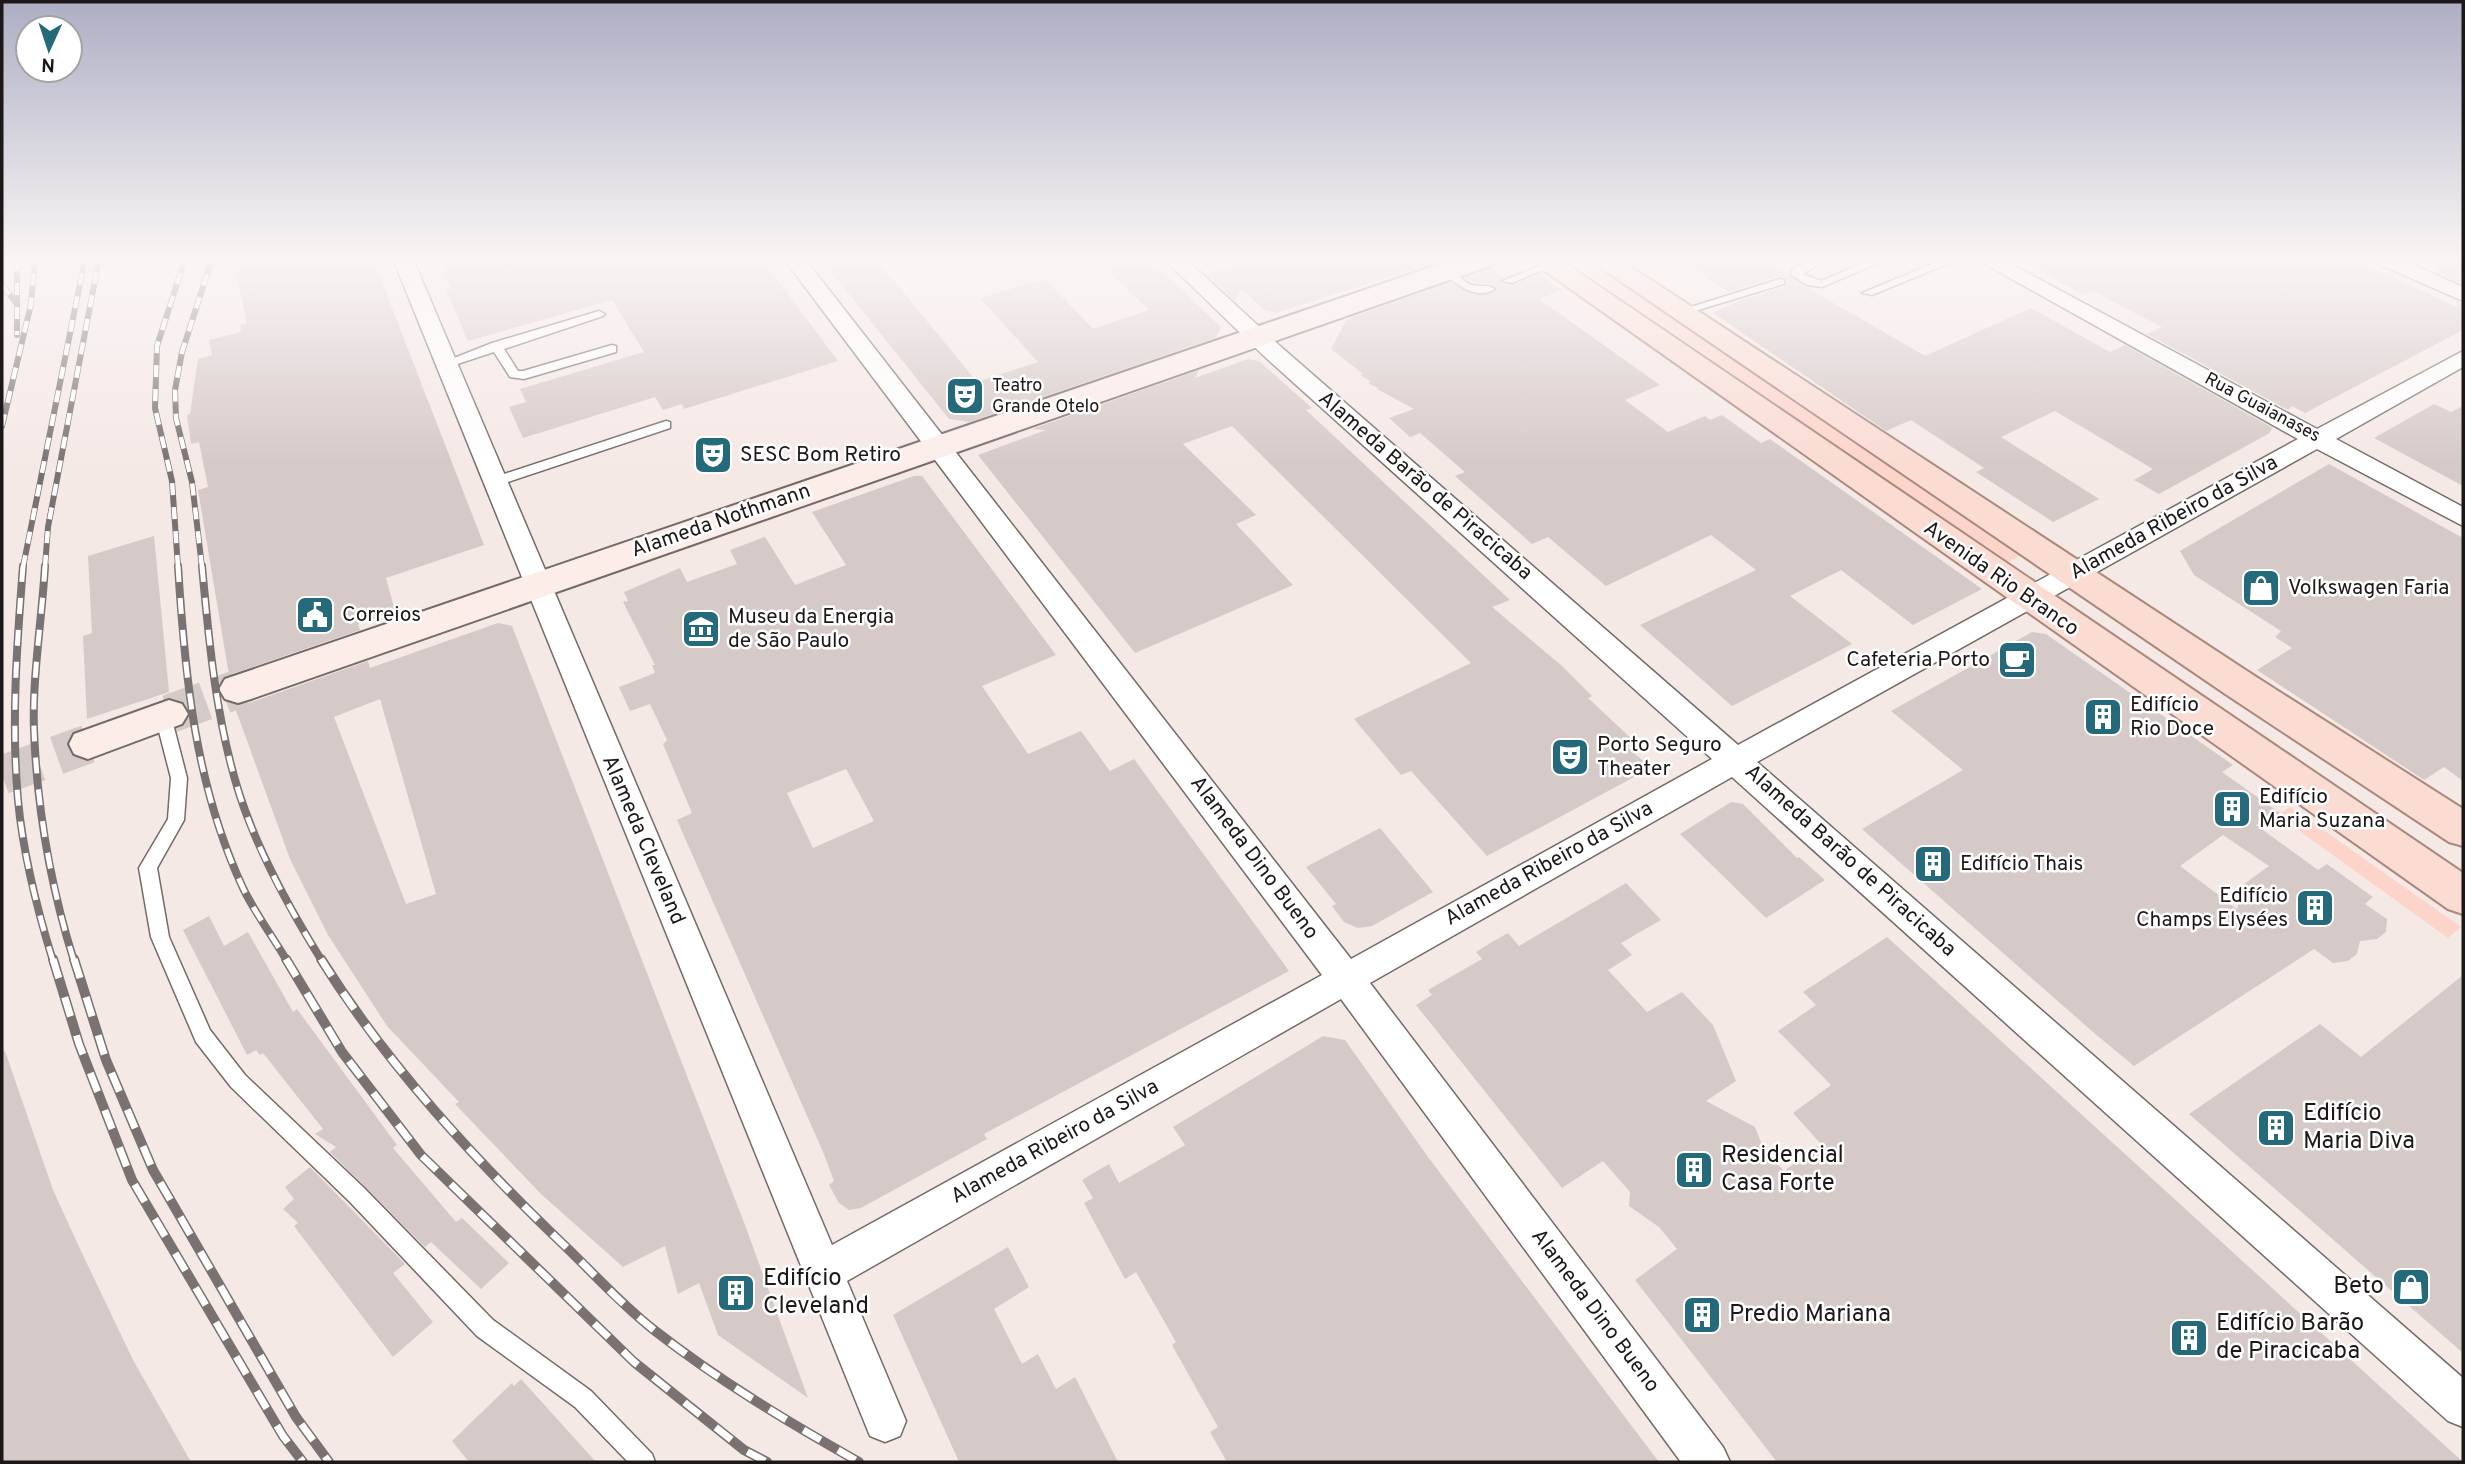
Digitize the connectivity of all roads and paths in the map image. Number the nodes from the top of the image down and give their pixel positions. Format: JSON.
{"nodes":[{"id":1,"x":430,"y":327,"type":"edge"},
{"id":2,"x":556,"y":327,"type":"edge"},
{"id":3,"x":846,"y":327,"type":"edge"},
{"id":4,"x":1248,"y":327,"type":"edge"},
{"id":5,"x":1282,"y":327,"type":"edge"},
{"id":6,"x":1639,"y":327,"type":"edge"},
{"id":7,"x":1704,"y":327,"type":"edge"},
{"id":8,"x":2112,"y":327,"type":"edge"},
{"id":9,"x":1257,"y":336,"type":"junction"},
{"id":10,"x":496,"y":346,"type":"junction"},
{"id":11,"x":612,"y":349,"type":"dead end"},
{"id":12,"x":2463,"y":358,"type":"edge"},
{"id":13,"x":445,"y":364,"type":"junction"},
{"id":14,"x":666,"y":425,"type":"dead end"},
{"id":15,"x":2318,"y":439,"type":"junction"},
{"id":16,"x":937,"y":446,"type":"junction"},
{"id":17,"x":494,"y":482,"type":"junction"},
{"id":18,"x":2463,"y":518,"type":"edge"},
{"id":19,"x":2072,"y":573,"type":"junction"},
{"id":20,"x":537,"y":586,"type":"junction"},
{"id":21,"x":2028,"y":597,"type":"junction"},
{"id":22,"x":238,"y":689,"type":"tunnel mouth"},
{"id":23,"x":166,"y":715,"type":"joint"},
{"id":24,"x":88,"y":744,"type":"tunnel mouth"},
{"id":25,"x":1737,"y":760,"type":"junction"},
{"id":26,"x":2463,"y":830,"type":"edge"},
{"id":27,"x":2463,"y":896,"type":"edge"},
{"id":28,"x":1346,"y":979,"type":"junction"},
{"id":29,"x":821,"y":1273,"type":"junction"},
{"id":30,"x":2463,"y":1406,"type":"edge"},
{"id":31,"x":885,"y":1421,"type":"dead end"},
{"id":32,"x":644,"y":1462,"type":"edge"},
{"id":33,"x":1708,"y":1462,"type":"edge"}],
"edges":[{"from":1,"to":13,"type":"street","name":"Alameda Cleveland"},
{"from":2,"to":10,"type":"lane"},
{"from":3,"to":16,"type":"street","name":"Alameda Dino Bueno"},
{"from":4,"to":9,"type":"street","name":"Alameda Barão de Piracicaba"},
{"from":5,"to":9,"type":"street","name":"Alameda Nothmann"},
{"from":6,"to":21,"type":"main road","name":"Avenida Rio Branco"},
{"from":7,"to":19,"type":"main road","name":"Avenida Rio Branco"},
{"from":8,"to":15,"type":"street","name":"Rua Guaianases"},
{"from":9,"to":16,"type":"street","name":"Alameda Nothmann"},
{"from":9,"to":25,"type":"street","name":"Alameda Barão de Piracicaba"},
{"from":10,"to":11,"type":"lane"},
{"from":10,"to":13,"type":"lane"},
{"from":12,"to":15,"type":"street","name":"Alameda Ribeiro da Silva"},
{"from":13,"to":17,"type":"street","name":"Alameda Cleveland"},
{"from":14,"to":17,"type":"lane"},
{"from":15,"to":18,"type":"street","name":"Rua Guaianases"},
{"from":15,"to":19,"type":"street","name":"Alameda Ribeiro da Silva"},
{"from":16,"to":20,"type":"street","name":"Alameda Nothmann"},
{"from":16,"to":28,"type":"street","name":"Alameda Dino Bueno"},
{"from":17,"to":20,"type":"street","name":"Alameda Cleveland"},
{"from":19,"to":21,"type":"street","name":"Alameda Ribeiro da Silva"},
{"from":19,"to":26,"type":"main road","name":"Avenida Rio Branco"},
{"from":20,"to":22,"type":"street","name":"Alameda Nothmann"},
{"from":20,"to":29,"type":"street","name":"Alameda Cleveland"},
{"from":21,"to":25,"type":"street","name":"Alameda Ribeiro da Silva"},
{"from":21,"to":27,"type":"main road","name":"Avenida Rio Branco"},
{"from":23,"to":24,"type":"street"},
{"from":23,"to":32,"type":"lane"},
{"from":25,"to":28,"type":"street","name":"Alameda Ribeiro da Silva"},
{"from":25,"to":30,"type":"street","name":"Alameda Barão de Piracicaba"},
{"from":28,"to":29,"type":"street","name":"Alameda Ribeiro da Silva"},
{"from":28,"to":33,"type":"street","name":"Alameda Dino Bueno"},
{"from":29,"to":31,"type":"street","name":"Alameda Cleveland"}]}
